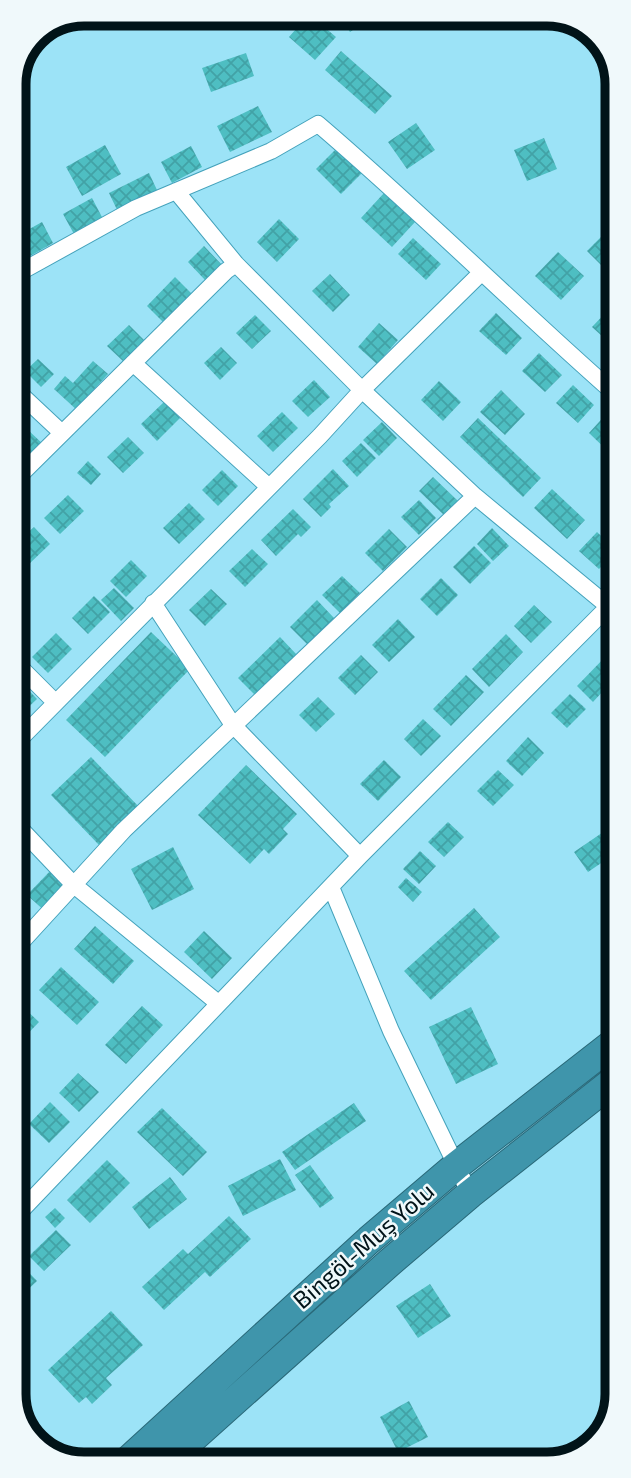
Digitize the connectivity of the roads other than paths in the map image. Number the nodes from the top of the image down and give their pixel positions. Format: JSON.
{"nodes":[{"id":1,"x":176,"y":191,"type":"junction"},
{"id":2,"x":236,"y":264,"type":"junction"},
{"id":3,"x":26,"y":269,"type":"edge"},
{"id":4,"x":481,"y":274,"type":"junction"},
{"id":5,"x":133,"y":363,"type":"junction"},
{"id":6,"x":605,"y":385,"type":"edge"},
{"id":7,"x":362,"y":390,"type":"junction"},
{"id":8,"x":26,"y":399,"type":"edge"},
{"id":9,"x":62,"y":433,"type":"junction"},
{"id":10,"x":26,"y":469,"type":"edge"},
{"id":11,"x":269,"y":486,"type":"junction"},
{"id":12,"x":475,"y":496,"type":"junction"},
{"id":13,"x":605,"y":598,"type":"edge"},
{"id":14,"x":153,"y":603,"type":"junction"},
{"id":15,"x":605,"y":609,"type":"edge"},
{"id":16,"x":26,"y":673,"type":"edge"},
{"id":17,"x":55,"y":702,"type":"junction"},
{"id":18,"x":233,"y":725,"type":"junction"},
{"id":19,"x":26,"y":732,"type":"edge"},
{"id":20,"x":26,"y":835,"type":"edge"},
{"id":21,"x":360,"y":856,"type":"junction"},
{"id":22,"x":74,"y":885,"type":"junction"},
{"id":23,"x":331,"y":887,"type":"junction"},
{"id":24,"x":26,"y":937,"type":"edge"},
{"id":25,"x":218,"y":1003,"type":"junction"},
{"id":26,"x":605,"y":1050,"type":"edge"},
{"id":27,"x":605,"y":1088,"type":"edge"},
{"id":28,"x":456,"y":1167,"type":"junction"},
{"id":29,"x":470,"y":1194,"type":"junction"},
{"id":30,"x":26,"y":1206,"type":"edge"},
{"id":31,"x":137,"y":1452,"type":"edge"},
{"id":32,"x":177,"y":1452,"type":"edge"}],
"edges":[{"from":1,"to":2,"type":"street"},
{"from":1,"to":3,"type":"street"},
{"from":1,"to":4,"type":"street"},
{"from":2,"to":5,"type":"street"},
{"from":2,"to":7,"type":"street"},
{"from":4,"to":6,"type":"street"},
{"from":4,"to":7,"type":"street"},
{"from":5,"to":9,"type":"street"},
{"from":5,"to":11,"type":"street"},
{"from":7,"to":11,"type":"street"},
{"from":7,"to":12,"type":"street"},
{"from":8,"to":9,"type":"street"},
{"from":9,"to":10,"type":"street"},
{"from":11,"to":14,"type":"street"},
{"from":12,"to":13,"type":"street"},
{"from":12,"to":18,"type":"street"},
{"from":14,"to":17,"type":"street"},
{"from":14,"to":18,"type":"street"},
{"from":15,"to":21,"type":"street"},
{"from":16,"to":17,"type":"street"},
{"from":17,"to":19,"type":"street"},
{"from":18,"to":21,"type":"street"},
{"from":18,"to":22,"type":"street"},
{"from":20,"to":22,"type":"street"},
{"from":21,"to":23,"type":"street"},
{"from":22,"to":24,"type":"street"},
{"from":22,"to":25,"type":"street"},
{"from":23,"to":25,"type":"street"},
{"from":23,"to":28,"type":"street"},
{"from":25,"to":30,"type":"street"},
{"from":26,"to":28,"type":"highway","name":"Bingöl-Muş Yolu"},
{"from":27,"to":29,"type":"highway","name":"Bingöl-Muş Yolu"},
{"from":28,"to":29,"type":"street"},
{"from":28,"to":31,"type":"highway","name":"Bingöl-Muş Yolu"},
{"from":29,"to":32,"type":"highway","name":"Bingöl-Muş Yolu"}]}
